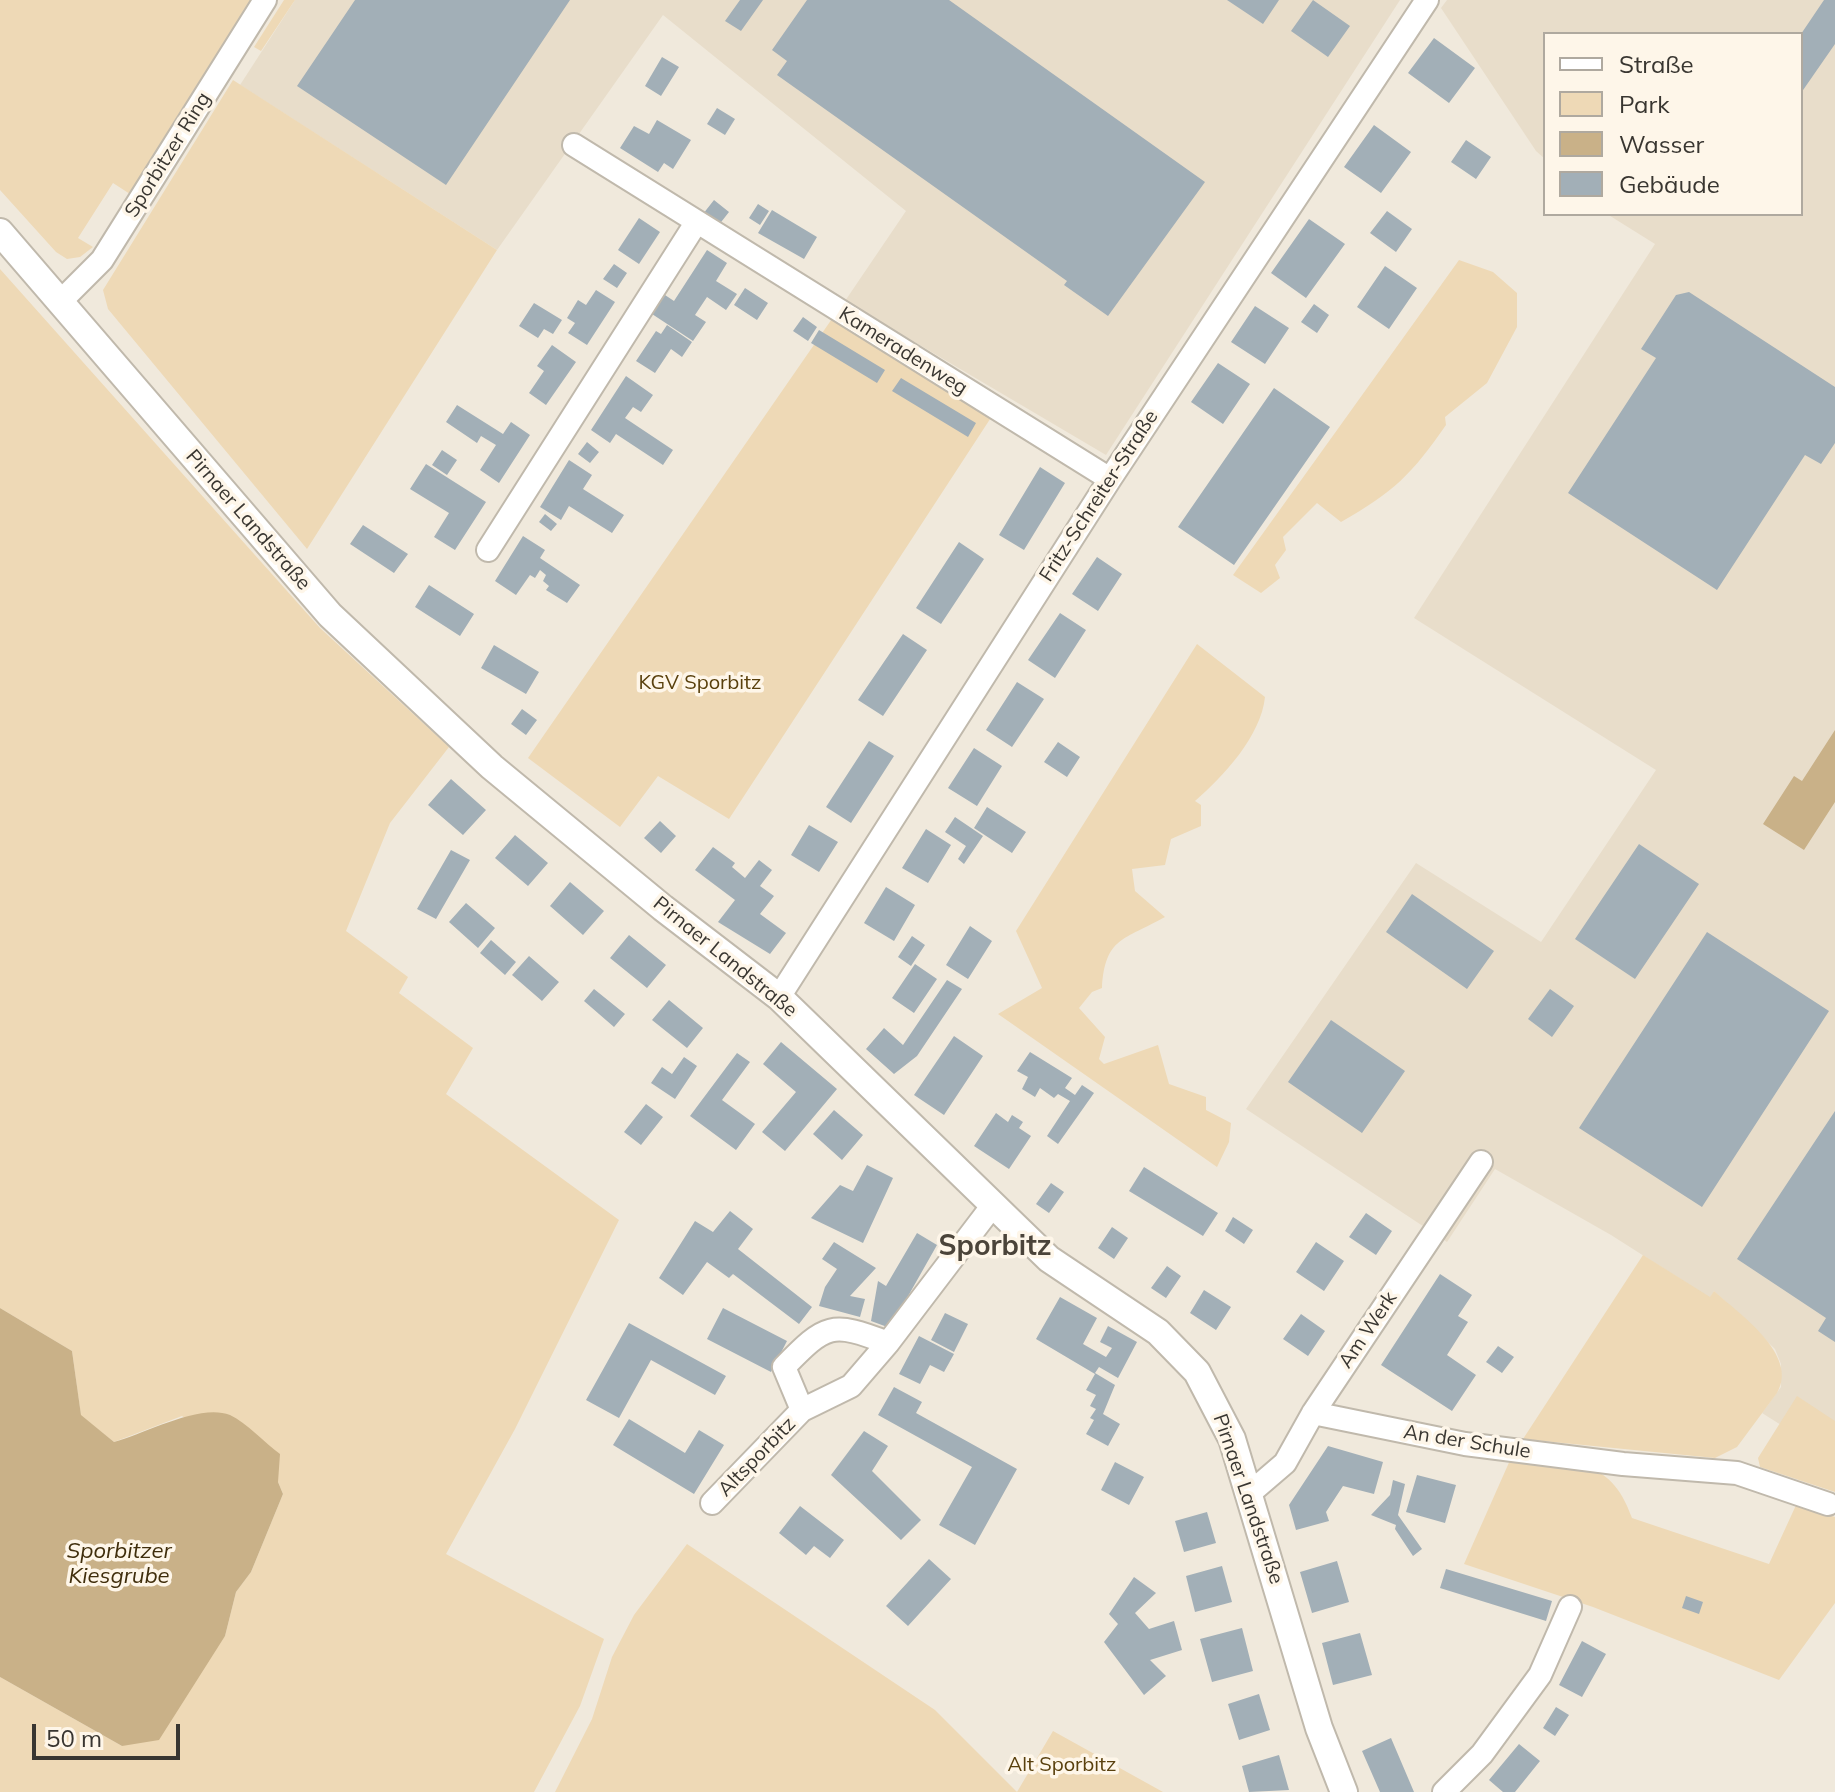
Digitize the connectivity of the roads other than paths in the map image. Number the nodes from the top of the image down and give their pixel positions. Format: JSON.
{"nodes":[{"id":1,"x":265,"y":0,"type":"edge"},
{"id":2,"x":1427,"y":0,"type":"edge"},
{"id":3,"x":574,"y":145,"type":"dead end"},
{"id":4,"x":696,"y":223,"type":"junction"},
{"id":5,"x":0,"y":232,"type":"edge"},
{"id":6,"x":61,"y":301,"type":"junction"},
{"id":7,"x":1110,"y":479,"type":"junction"},
{"id":8,"x":488,"y":550,"type":"dead end"},
{"id":9,"x":779,"y":997,"type":"junction"},
{"id":10,"x":1481,"y":1162,"type":"dead end"},
{"id":11,"x":993,"y":1205,"type":"junction"},
{"id":12,"x":888,"y":1343,"type":"junction"},
{"id":13,"x":802,"y":1410,"type":"junction"},
{"id":14,"x":1313,"y":1413,"type":"junction"},
{"id":15,"x":1250,"y":1493,"type":"junction"},
{"id":16,"x":712,"y":1503,"type":"dead end"},
{"id":17,"x":1828,"y":1504,"type":"dead end"},
{"id":18,"x":1570,"y":1607,"type":"dead end"},
{"id":19,"x":1344,"y":1792,"type":"edge"},
{"id":20,"x":1444,"y":1792,"type":"edge"}],
"edges":[{"from":1,"to":6,"type":"street","name":"Sporbitzer Ring"},
{"from":2,"to":7,"type":"street","name":"Fritz-Schreiter-Straße"},
{"from":3,"to":4,"type":"street","name":"Kameradenweg"},
{"from":4,"to":7,"type":"street","name":"Kameradenweg"},
{"from":4,"to":8,"type":"street"},
{"from":5,"to":6,"type":"street","name":"Pirnaer Landstraße"},
{"from":6,"to":9,"type":"street","name":"Pirnaer Landstraße"},
{"from":7,"to":9,"type":"street","name":"Fritz-Schreiter-Straße"},
{"from":9,"to":11,"type":"street","name":"Pirnaer Landstraße"},
{"from":10,"to":14,"type":"street","name":"Am Werk"},
{"from":11,"to":12,"type":"street","name":"Altsporbitz"},
{"from":11,"to":15,"type":"street","name":"Pirnaer Landstraße"},
{"from":12,"to":13,"type":"street","name":"Altsporbitz"},
{"from":12,"to":13,"type":"street","name":"Altsporbitz"},
{"from":13,"to":16,"type":"street","name":"Altsporbitz"},
{"from":14,"to":15,"type":"street","name":"Am Werk"},
{"from":14,"to":17,"type":"street","name":"An der Schule"},
{"from":15,"to":19,"type":"street","name":"Pirnaer Landstraße"},
{"from":18,"to":20,"type":"street"}]}
